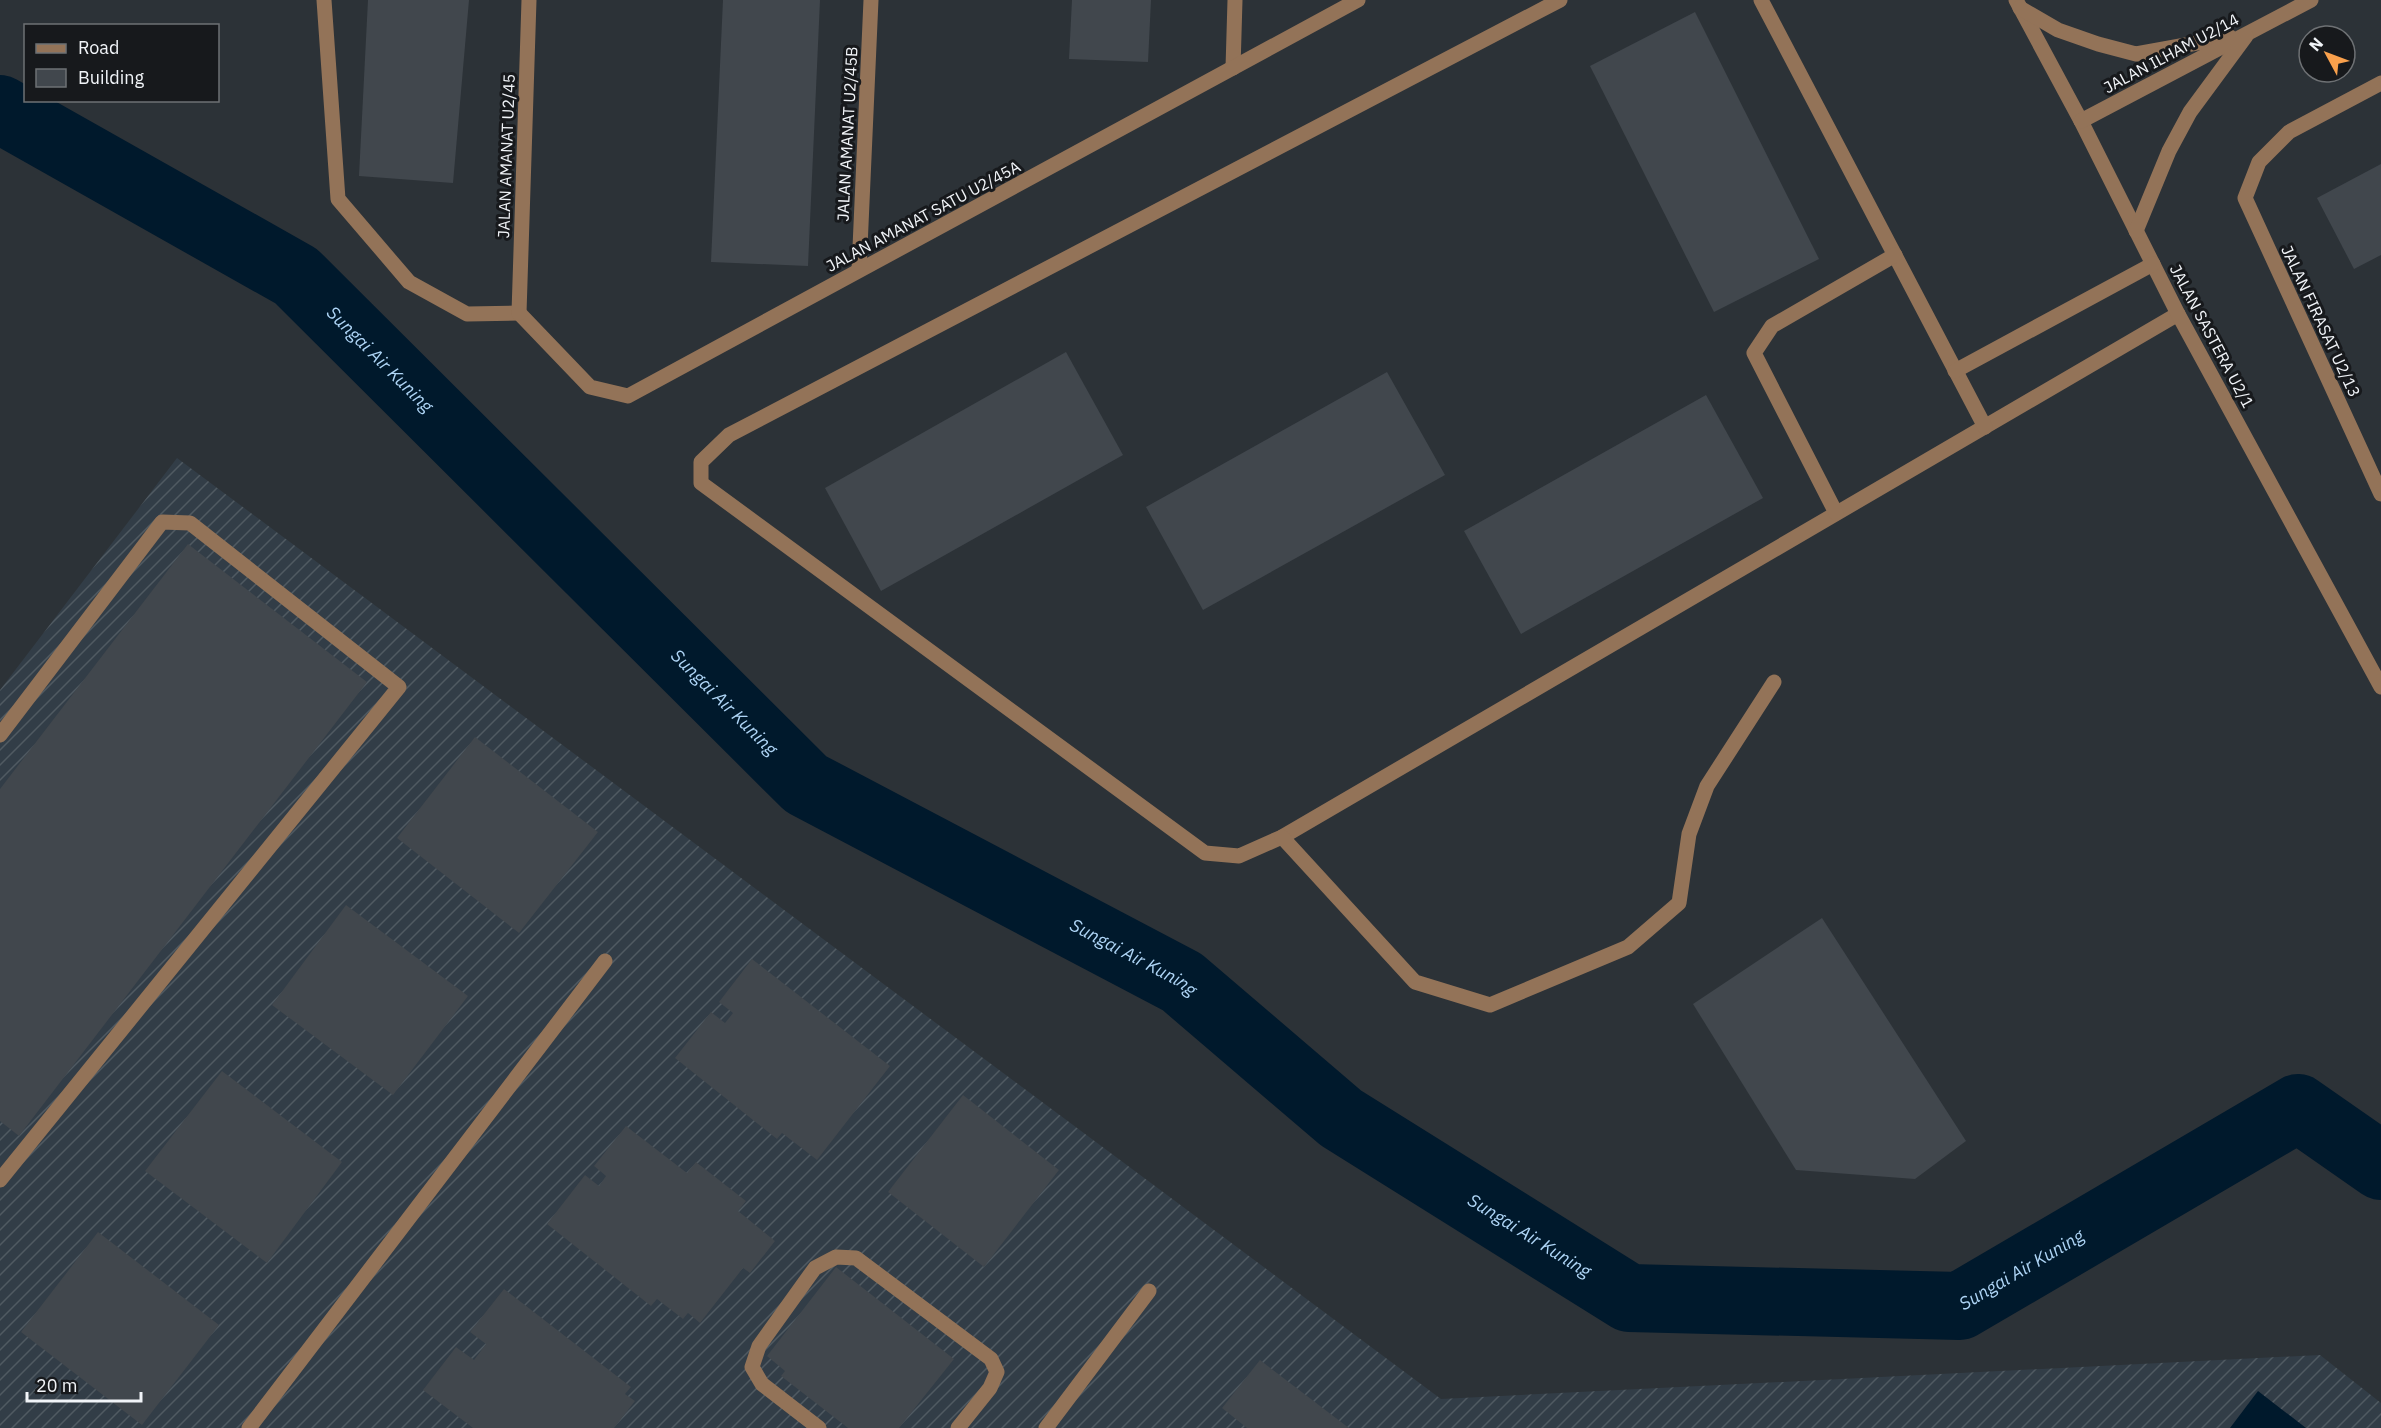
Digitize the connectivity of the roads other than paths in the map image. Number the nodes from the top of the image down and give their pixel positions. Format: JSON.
{"nodes":[{"id":1,"x":324,"y":0,"type":"edge"},
{"id":2,"x":529,"y":0,"type":"edge"},
{"id":3,"x":871,"y":0,"type":"edge"},
{"id":4,"x":1235,"y":0,"type":"edge"},
{"id":5,"x":1358,"y":0,"type":"edge"},
{"id":6,"x":1560,"y":0,"type":"edge"},
{"id":7,"x":1761,"y":0,"type":"edge"},
{"id":8,"x":2311,"y":0,"type":"edge"},
{"id":9,"x":2018,"y":4,"type":"edge"},
{"id":10,"x":2248,"y":33,"type":"junction"},
{"id":11,"x":1233,"y":68,"type":"junction"},
{"id":12,"x":2381,"y":83,"type":"edge"},
{"id":13,"x":2081,"y":121,"type":"junction"},
{"id":14,"x":2136,"y":231,"type":"junction"},
{"id":15,"x":1895,"y":255,"type":"junction"},
{"id":16,"x":2153,"y":264,"type":"junction"},
{"id":17,"x":859,"y":270,"type":"junction"},
{"id":18,"x":519,"y":314,"type":"junction"},
{"id":19,"x":2178,"y":314,"type":"junction"},
{"id":20,"x":1955,"y":371,"type":"junction"},
{"id":21,"x":1985,"y":427,"type":"junction"},
{"id":22,"x":2379,"y":484,"type":"edge"},
{"id":23,"x":1836,"y":513,"type":"junction"},
{"id":24,"x":1774,"y":682,"type":"dead end"},
{"id":25,"x":2381,"y":687,"type":"edge"},
{"id":26,"x":0,"y":735,"type":"edge"},
{"id":27,"x":1282,"y":837,"type":"junction"},
{"id":28,"x":605,"y":961,"type":"dead end"},
{"id":29,"x":0,"y":1180,"type":"edge"},
{"id":30,"x":1149,"y":1291,"type":"dead end"},
{"id":31,"x":249,"y":1428,"type":"edge"},
{"id":32,"x":819,"y":1428,"type":"edge"},
{"id":33,"x":958,"y":1428,"type":"edge"},
{"id":34,"x":1046,"y":1428,"type":"edge"}],
"edges":[{"from":1,"to":18,"type":"street"},
{"from":2,"to":18,"type":"street","name":"JALAN AMANAT U2/45"},
{"from":3,"to":17,"type":"street","name":"JALAN AMANAT U2/45B"},
{"from":4,"to":11,"type":"street"},
{"from":5,"to":11,"type":"street","name":"JALAN AMANAT SATU U2/45A"},
{"from":6,"to":27,"type":"street"},
{"from":7,"to":15,"type":"street"},
{"from":8,"to":10,"type":"street","name":"JALAN ILHAM U2/14"},
{"from":9,"to":10,"type":"street"},
{"from":9,"to":13,"type":"street","name":"JALAN SASTERA U2/1"},
{"from":10,"to":13,"type":"street","name":"JALAN ILHAM U2/14"},
{"from":10,"to":14,"type":"street"},
{"from":11,"to":17,"type":"street","name":"JALAN AMANAT SATU U2/45A"},
{"from":12,"to":22,"type":"street","name":"JALAN FIRASAT U2/13"},
{"from":13,"to":14,"type":"street","name":"JALAN SASTERA U2/1"},
{"from":14,"to":16,"type":"street","name":"JALAN SASTERA U2/1"},
{"from":15,"to":20,"type":"street"},
{"from":15,"to":23,"type":"street"},
{"from":16,"to":19,"type":"street","name":"JALAN SASTERA U2/1"},
{"from":16,"to":20,"type":"street"},
{"from":17,"to":18,"type":"street","name":"JALAN AMANAT SATU U2/45A"},
{"from":19,"to":21,"type":"street"},
{"from":19,"to":25,"type":"street","name":"JALAN SASTERA U2/1"},
{"from":20,"to":21,"type":"street"},
{"from":21,"to":23,"type":"street"},
{"from":23,"to":27,"type":"street"},
{"from":24,"to":27,"type":"street"},
{"from":26,"to":29,"type":"street"},
{"from":28,"to":31,"type":"street"},
{"from":30,"to":34,"type":"street"},
{"from":32,"to":33,"type":"street"}]}
